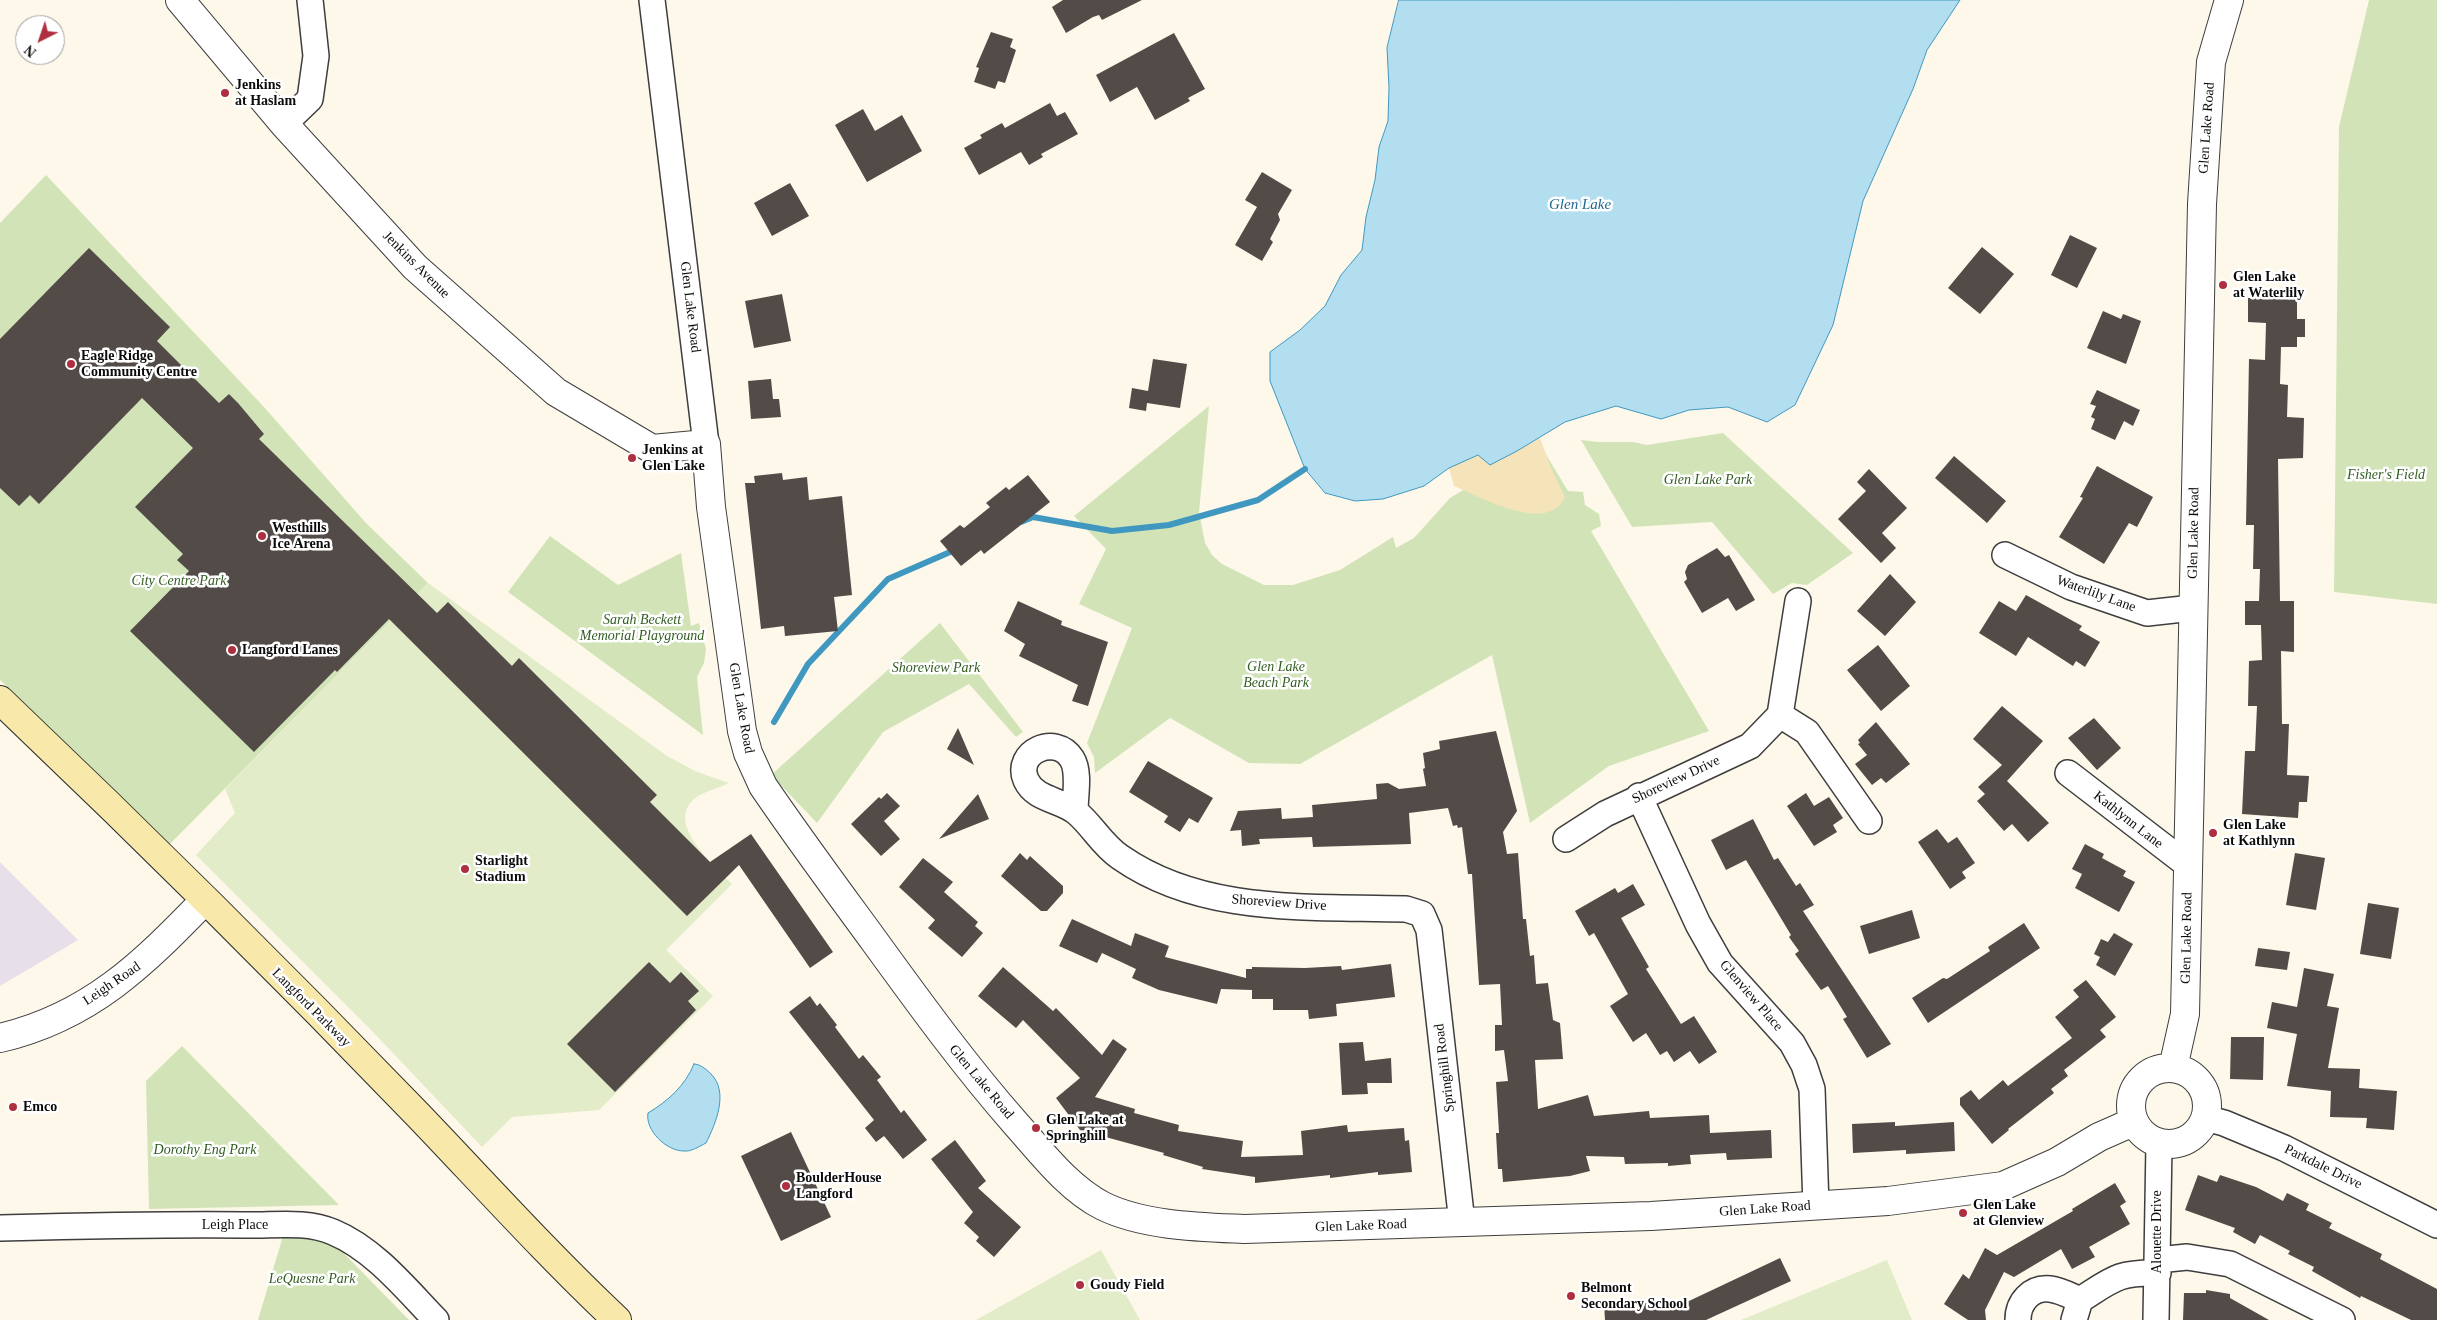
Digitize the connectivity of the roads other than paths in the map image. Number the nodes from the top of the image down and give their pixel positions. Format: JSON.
{"nodes":[{"id":1,"x":180,"y":0,"type":"edge"},
{"id":2,"x":310,"y":0,"type":"edge"},
{"id":3,"x":652,"y":0,"type":"edge"},
{"id":4,"x":2229,"y":0,"type":"edge"},
{"id":5,"x":284,"y":124,"type":"junction"},
{"id":6,"x":706,"y":444,"type":"junction"},
{"id":7,"x":2005,"y":555,"type":"dead end"},
{"id":8,"x":1798,"y":601,"type":"dead end"},
{"id":9,"x":2192,"y":608,"type":"junction"},
{"id":10,"x":0,"y":700,"type":"edge"},
{"id":11,"x":1780,"y":715,"type":"junction"},
{"id":12,"x":2068,"y":773,"type":"dead end"},
{"id":13,"x":1639,"y":796,"type":"junction"},
{"id":14,"x":1075,"y":811,"type":"dead end"},
{"id":15,"x":1869,"y":821,"type":"dead end"},
{"id":16,"x":1566,"y":839,"type":"dead end"},
{"id":17,"x":2189,"y":866,"type":"junction"},
{"id":18,"x":205,"y":900,"type":"junction"},
{"id":19,"x":1422,"y":914,"type":"joint"},
{"id":20,"x":0,"y":1038,"type":"edge"},
{"id":21,"x":2173,"y":1068,"type":"junction"},
{"id":22,"x":2205,"y":1118,"type":"junction"},
{"id":23,"x":2133,"y":1122,"type":"junction"},
{"id":24,"x":2159,"y":1144,"type":"junction"},
{"id":25,"x":1816,"y":1206,"type":"junction"},
{"id":26,"x":1462,"y":1223,"type":"junction"},
{"id":27,"x":2437,"y":1225,"type":"edge"},
{"id":28,"x":0,"y":1228,"type":"edge"},
{"id":29,"x":2158,"y":1267,"type":"junction"},
{"id":30,"x":2077,"y":1310,"type":"edge"},
{"id":31,"x":436,"y":1320,"type":"edge"},
{"id":32,"x":617,"y":1320,"type":"edge"},
{"id":33,"x":2018,"y":1320,"type":"edge"},
{"id":34,"x":2156,"y":1320,"type":"edge"},
{"id":35,"x":2342,"y":1320,"type":"edge"}],
"edges":[{"from":1,"to":5,"type":"street","name":"Jenkins Avenue"},
{"from":2,"to":5,"type":"street"},
{"from":3,"to":6,"type":"street","name":"Glen Lake Road"},
{"from":4,"to":9,"type":"street","name":"Glen Lake Road"},
{"from":5,"to":6,"type":"street","name":"Jenkins Avenue"},
{"from":6,"to":26,"type":"street","name":"Glen Lake Road"},
{"from":7,"to":9,"type":"street","name":"Waterlily Lane"},
{"from":8,"to":11,"type":"street"},
{"from":9,"to":17,"type":"street","name":"Glen Lake Road"},
{"from":10,"to":18,"type":"main road","name":"Langford Parkway"},
{"from":11,"to":13,"type":"street","name":"Shoreview Drive"},
{"from":11,"to":15,"type":"street"},
{"from":12,"to":17,"type":"street","name":"Kathlynn Lane"},
{"from":13,"to":16,"type":"street","name":"Shoreview Drive"},
{"from":13,"to":25,"type":"street","name":"Glenview Place"},
{"from":14,"to":19,"type":"street","name":"Shoreview Drive"},
{"from":17,"to":21,"type":"street","name":"Glen Lake Road"},
{"from":18,"to":20,"type":"street","name":"Leigh Road"},
{"from":18,"to":32,"type":"main road","name":"Langford Parkway"},
{"from":19,"to":26,"type":"street","name":"Springhill Road"},
{"from":21,"to":22,"type":"street"},
{"from":21,"to":23,"type":"street"},
{"from":22,"to":24,"type":"street"},
{"from":22,"to":27,"type":"street","name":"Parkdale Drive"},
{"from":23,"to":24,"type":"street"},
{"from":23,"to":25,"type":"street","name":"Glen Lake Road"},
{"from":24,"to":29,"type":"street","name":"Alouette Drive"},
{"from":25,"to":26,"type":"street","name":"Glen Lake Road"},
{"from":28,"to":31,"type":"street","name":"Leigh Place"},
{"from":29,"to":30,"type":"street"},
{"from":29,"to":34,"type":"street","name":"Alouette Drive"},
{"from":29,"to":35,"type":"street"},
{"from":30,"to":33,"type":"street"}]}
